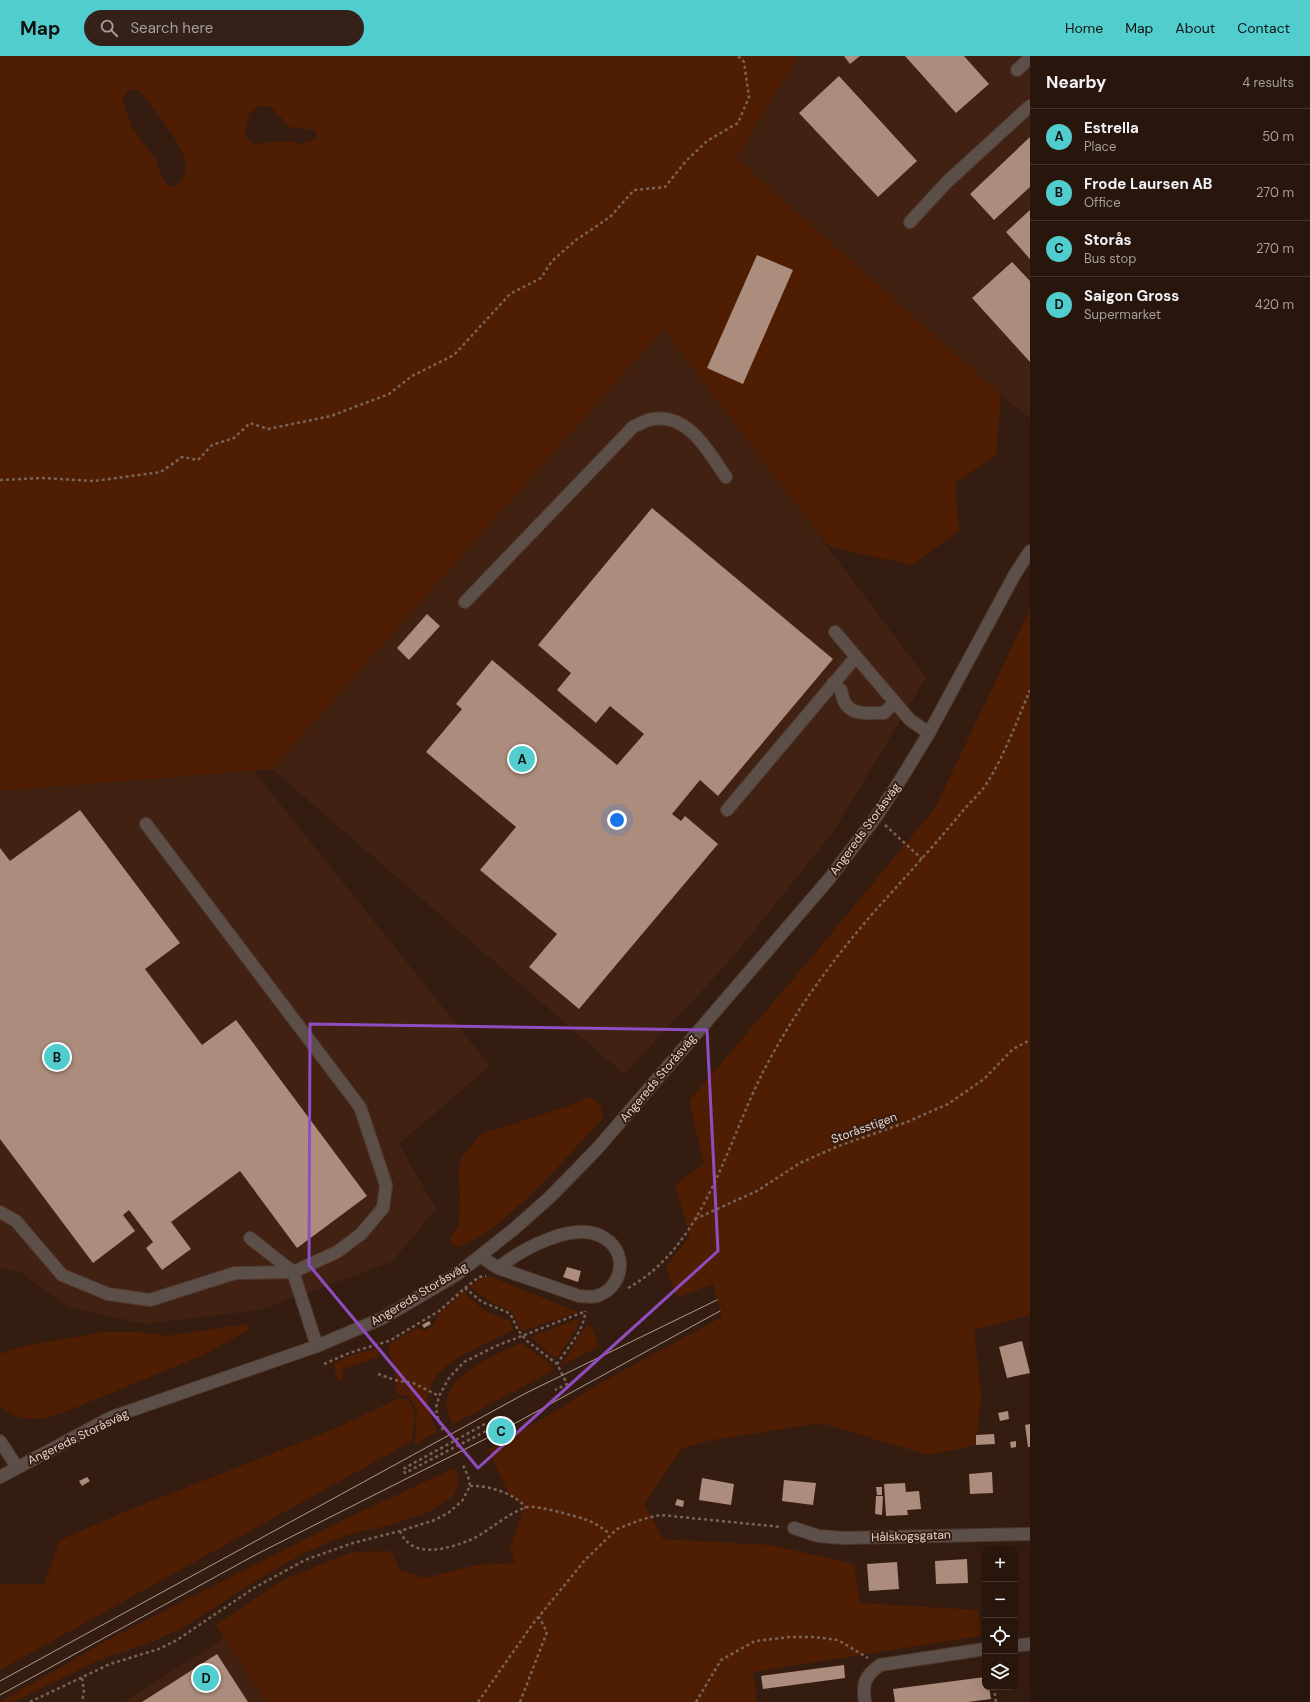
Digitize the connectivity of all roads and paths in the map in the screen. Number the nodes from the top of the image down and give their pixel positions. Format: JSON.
{"nodes":[{"id":1,"x":738,"y":56,"type":"edge"},
{"id":2,"x":1030,"y":58,"type":"edge"},
{"id":3,"x":1017,"y":70,"type":"dead end"},
{"id":4,"x":1030,"y":106,"type":"edge"},
{"id":5,"x":910,"y":222,"type":"dead end"},
{"id":6,"x":726,"y":477,"type":"dead end"},
{"id":7,"x":0,"y":480,"type":"edge"},
{"id":8,"x":1030,"y":551,"type":"edge"},
{"id":9,"x":465,"y":602,"type":"dead end"},
{"id":10,"x":835,"y":632,"type":"dead end"},
{"id":11,"x":855,"y":658,"type":"junction"},
{"id":12,"x":833,"y":683,"type":"junction"},
{"id":13,"x":1030,"y":690,"type":"edge"},
{"id":14,"x":894,"y":703,"type":"junction"},
{"id":15,"x":929,"y":733,"type":"junction"},
{"id":16,"x":727,"y":810,"type":"dead end"},
{"id":17,"x":876,"y":817,"type":"junction"},
{"id":18,"x":146,"y":824,"type":"dead end"},
{"id":19,"x":922,"y":859,"type":"junction"},
{"id":20,"x":1030,"y":1040,"type":"edge"},
{"id":21,"x":0,"y":1212,"type":"edge"},
{"id":22,"x":250,"y":1238,"type":"dead end"},
{"id":23,"x":480,"y":1256,"type":"junction"},
{"id":24,"x":293,"y":1272,"type":"junction"},
{"id":25,"x":496,"y":1272,"type":"junction"},
{"id":26,"x":465,"y":1288,"type":"junction"},
{"id":27,"x":584,"y":1307,"type":"dead end"},
{"id":28,"x":522,"y":1335,"type":"junction"},
{"id":29,"x":317,"y":1346,"type":"junction"},
{"id":30,"x":324,"y":1364,"type":"dead end"},
{"id":31,"x":557,"y":1364,"type":"junction"},
{"id":32,"x":378,"y":1374,"type":"dead end"},
{"id":33,"x":555,"y":1390,"type":"dead end"},
{"id":34,"x":439,"y":1396,"type":"junction"},
{"id":35,"x":485,"y":1424,"type":"dead end"},
{"id":36,"x":443,"y":1430,"type":"dead end"},
{"id":37,"x":488,"y":1430,"type":"dead end"},
{"id":38,"x":0,"y":1441,"type":"edge"},
{"id":39,"x":462,"y":1463,"type":"dead end"},
{"id":40,"x":17,"y":1467,"type":"junction"},
{"id":41,"x":0,"y":1477,"type":"edge"},
{"id":42,"x":470,"y":1486,"type":"junction"},
{"id":43,"x":526,"y":1508,"type":"junction"},
{"id":44,"x":794,"y":1528,"type":"joint"},
{"id":45,"x":400,"y":1531,"type":"junction"},
{"id":46,"x":610,"y":1534,"type":"junction"},
{"id":47,"x":1030,"y":1534,"type":"edge"},
{"id":48,"x":539,"y":1617,"type":"junction"},
{"id":49,"x":1030,"y":1644,"type":"edge"},
{"id":50,"x":1018,"y":1646,"type":"edge"},
{"id":51,"x":982,"y":1650,"type":"edge"},
{"id":52,"x":880,"y":1665,"type":"junction"},
{"id":53,"x":82,"y":1678,"type":"junction"},
{"id":54,"x":994,"y":1690,"type":"edge"},
{"id":55,"x":30,"y":1702,"type":"edge"},
{"id":56,"x":82,"y":1702,"type":"edge"},
{"id":57,"x":478,"y":1702,"type":"edge"},
{"id":58,"x":520,"y":1702,"type":"edge"},
{"id":59,"x":696,"y":1702,"type":"edge"},
{"id":60,"x":865,"y":1702,"type":"edge"},
{"id":61,"x":996,"y":1702,"type":"edge"}],
"edges":[{"from":1,"to":7,"type":"path"},
{"from":2,"to":3,"type":"street"},
{"from":4,"to":5,"type":"street"},
{"from":6,"to":9,"type":"street"},
{"from":8,"to":15,"type":"street","name":"Angereds Storåsväg"},
{"from":10,"to":11,"type":"street"},
{"from":11,"to":12,"type":"street"},
{"from":11,"to":14,"type":"street"},
{"from":12,"to":14,"type":"street"},
{"from":12,"to":16,"type":"street"},
{"from":13,"to":19,"type":"path"},
{"from":14,"to":15,"type":"street"},
{"from":15,"to":17,"type":"street","name":"Angereds Storåsväg"},
{"from":17,"to":19,"type":"path"},
{"from":17,"to":23,"type":"street","name":"Angereds Storåsväg"},
{"from":18,"to":24,"type":"street"},
{"from":19,"to":20,"type":"path","name":"Storåsstigen"},
{"from":21,"to":24,"type":"street"},
{"from":22,"to":24,"type":"street"},
{"from":23,"to":25,"type":"street"},
{"from":23,"to":29,"type":"street","name":"Angereds Storåsväg"},
{"from":24,"to":29,"type":"street"},
{"from":25,"to":25,"type":"street"},
{"from":25,"to":26,"type":"path"},
{"from":26,"to":28,"type":"path"},
{"from":26,"to":30,"type":"path"},
{"from":27,"to":31,"type":"path"},
{"from":28,"to":31,"type":"path"},
{"from":28,"to":34,"type":"path"},
{"from":29,"to":40,"type":"street","name":"Angereds Storåsväg"},
{"from":31,"to":33,"type":"path"},
{"from":32,"to":34,"type":"path"},
{"from":34,"to":36,"type":"path"},
{"from":35,"to":37,"type":"path"},
{"from":38,"to":40,"type":"street"},
{"from":39,"to":42,"type":"path"},
{"from":40,"to":41,"type":"street","name":"Angereds Storåsväg"},
{"from":42,"to":43,"type":"path"},
{"from":42,"to":45,"type":"path"},
{"from":43,"to":45,"type":"path"},
{"from":43,"to":46,"type":"path"},
{"from":44,"to":46,"type":"path"},
{"from":44,"to":47,"type":"street","name":"Hålskogsgatan"},
{"from":45,"to":53,"type":"path"},
{"from":46,"to":48,"type":"path"},
{"from":48,"to":57,"type":"path"},
{"from":48,"to":58,"type":"path"},
{"from":49,"to":50,"type":"street"},
{"from":51,"to":52,"type":"street"},
{"from":52,"to":59,"type":"path"},
{"from":52,"to":60,"type":"street"},
{"from":53,"to":55,"type":"path"},
{"from":53,"to":56,"type":"path"},
{"from":54,"to":61,"type":"path"}]}
